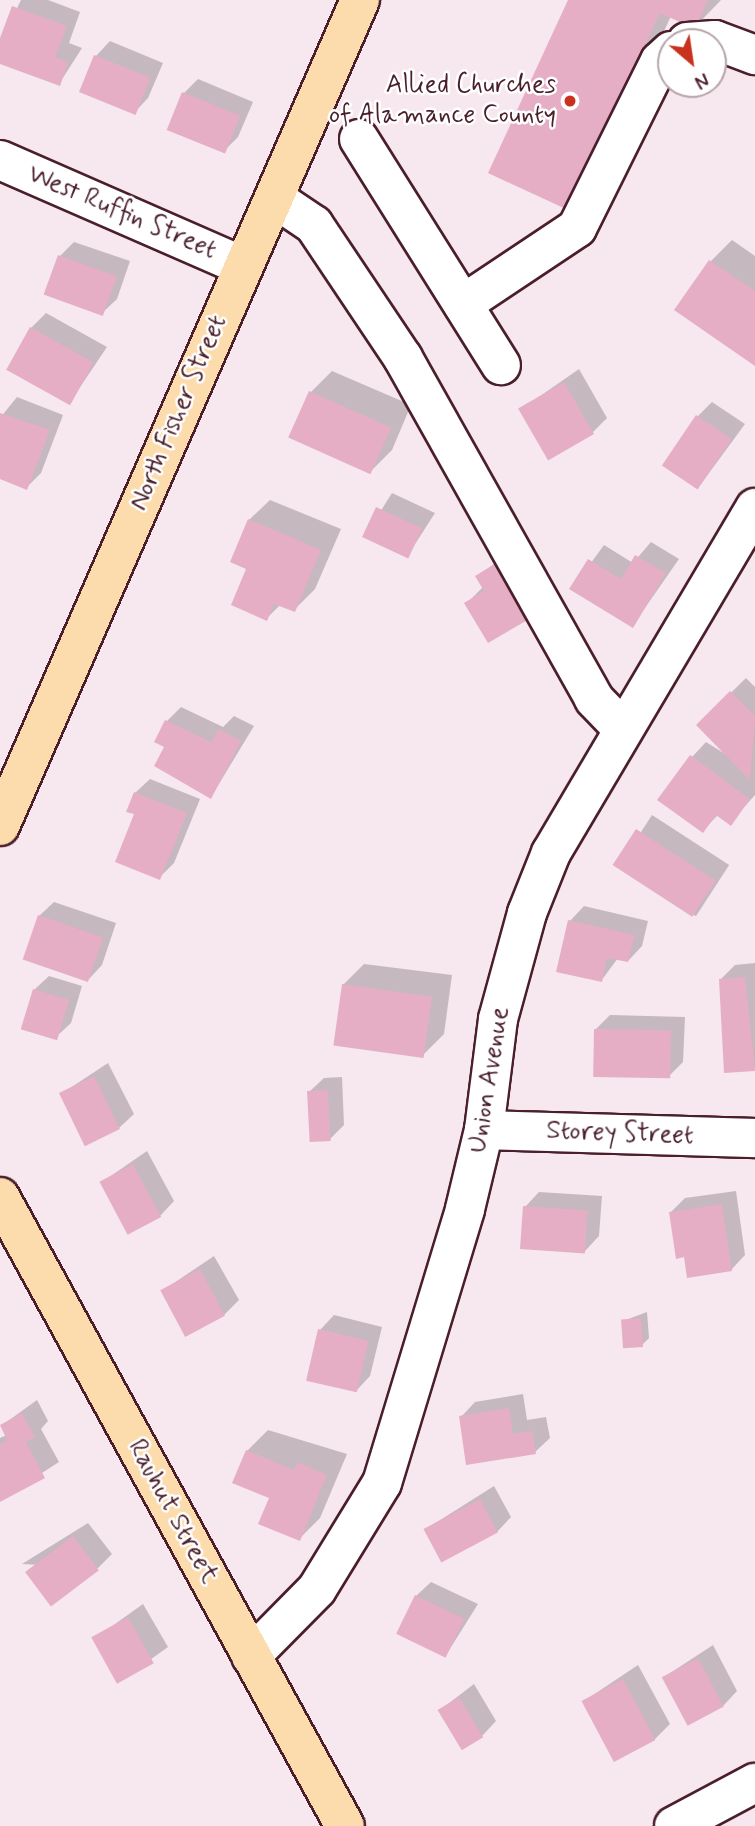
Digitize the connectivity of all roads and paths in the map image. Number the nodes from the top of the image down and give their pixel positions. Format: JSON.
{"nodes":[{"id":1,"x":359,"y":0,"type":"edge"},
{"id":2,"x":727,"y":44,"type":"edge"},
{"id":3,"x":755,"y":55,"type":"edge"},
{"id":4,"x":657,"y":67,"type":"edge"},
{"id":5,"x":359,"y":139,"type":"dead end"},
{"id":6,"x":0,"y":160,"type":"edge"},
{"id":7,"x":274,"y":198,"type":"junction"},
{"id":8,"x":243,"y":266,"type":"junction"},
{"id":9,"x":463,"y":304,"type":"junction"},
{"id":10,"x":501,"y":365,"type":"dead end"},
{"id":11,"x":755,"y":508,"type":"edge"},
{"id":12,"x":622,"y":728,"type":"junction"},
{"id":13,"x":0,"y":825,"type":"edge"},
{"id":14,"x":484,"y":1130,"type":"junction"},
{"id":15,"x":755,"y":1138,"type":"edge"},
{"id":16,"x":0,"y":1197,"type":"edge"},
{"id":17,"x":251,"y":1656,"type":"junction"},
{"id":18,"x":755,"y":1783,"type":"edge"},
{"id":19,"x":345,"y":1826,"type":"edge"},
{"id":20,"x":674,"y":1826,"type":"edge"}],
"edges":[{"from":1,"to":7,"type":"main road","name":"North Fisher Street"},
{"from":2,"to":3,"type":"street"},
{"from":4,"to":9,"type":"street"},
{"from":5,"to":9,"type":"street"},
{"from":6,"to":8,"type":"street","name":"West Ruffin Street"},
{"from":7,"to":8,"type":"main road","name":"North Fisher Street"},
{"from":7,"to":12,"type":"street"},
{"from":8,"to":13,"type":"main road","name":"North Fisher Street"},
{"from":9,"to":10,"type":"street"},
{"from":11,"to":12,"type":"street","name":"Union Avenue"},
{"from":12,"to":14,"type":"street","name":"Union Avenue"},
{"from":14,"to":15,"type":"street","name":"Storey Street"},
{"from":14,"to":17,"type":"street","name":"Union Avenue"},
{"from":16,"to":17,"type":"main road","name":"Rauhut Street"},
{"from":17,"to":19,"type":"main road","name":"Rauhut Street"},
{"from":18,"to":20,"type":"street"}]}
